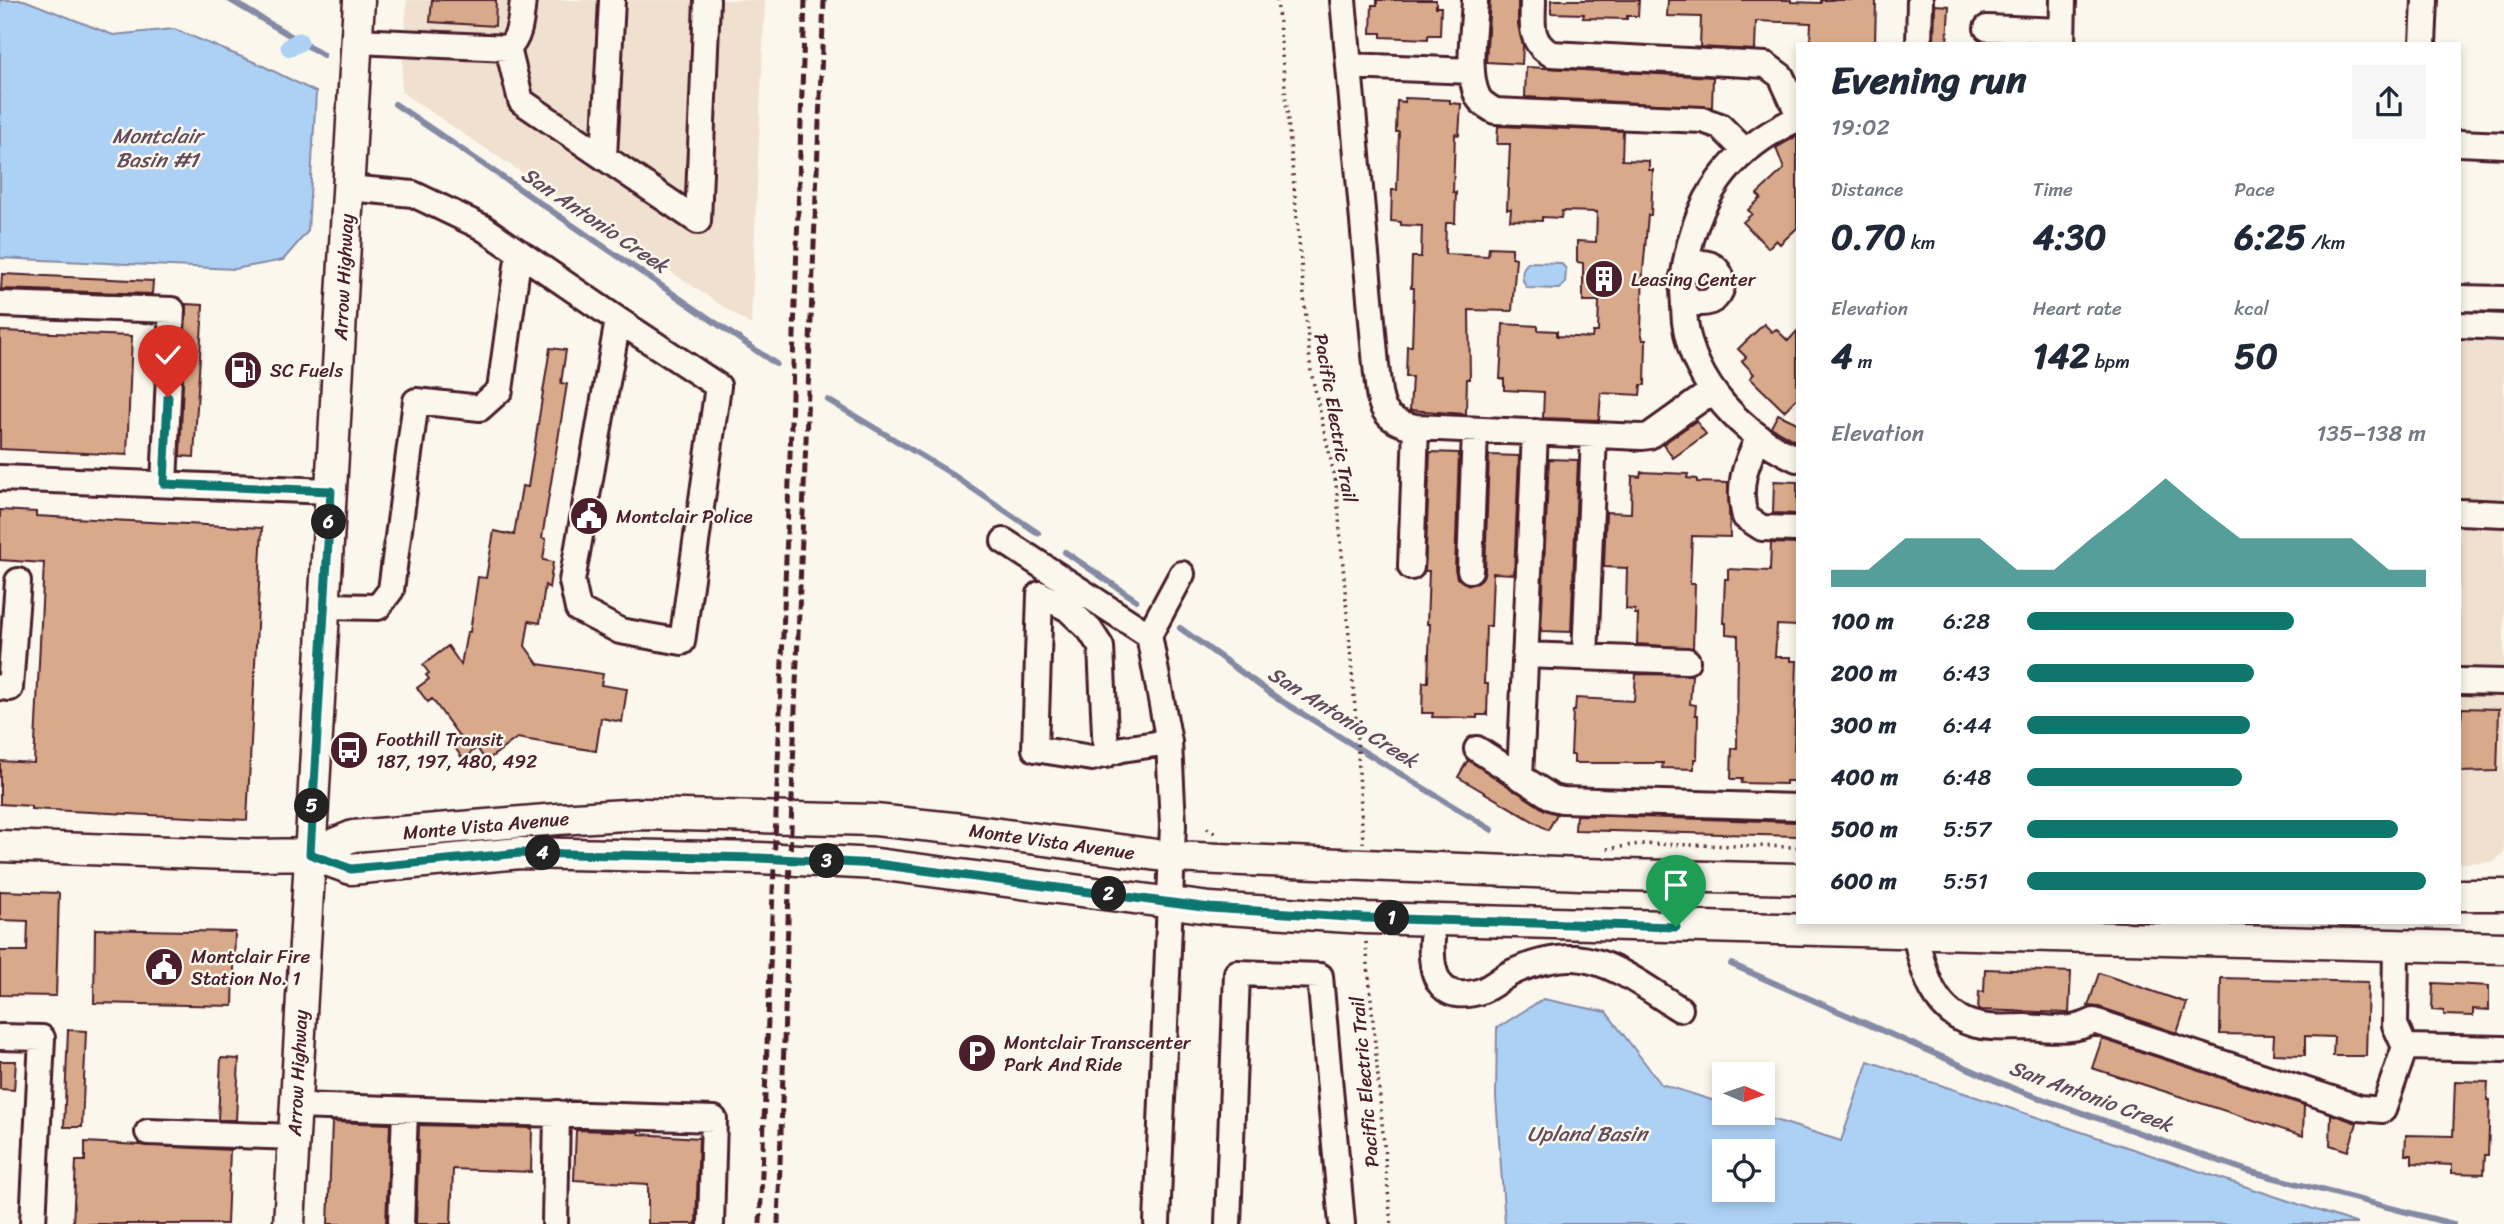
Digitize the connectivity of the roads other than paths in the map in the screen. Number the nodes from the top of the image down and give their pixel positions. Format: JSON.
{"nodes":[{"id":1,"x":359,"y":0,"type":"edge"},
{"id":2,"x":523,"y":0,"type":"edge"},
{"id":3,"x":612,"y":0,"type":"edge"},
{"id":4,"x":707,"y":0,"type":"edge"},
{"id":5,"x":1343,"y":0,"type":"edge"},
{"id":6,"x":1475,"y":0,"type":"edge"},
{"id":7,"x":1534,"y":0,"type":"edge"},
{"id":8,"x":1920,"y":0,"type":"edge"},
{"id":9,"x":2063,"y":0,"type":"edge"},
{"id":10,"x":2425,"y":0,"type":"edge"},
{"id":11,"x":1987,"y":29,"type":"dead end"},
{"id":12,"x":2062,"y":37,"type":"edge"},
{"id":13,"x":357,"y":41,"type":"junction"},
{"id":14,"x":1919,"y":42,"type":"edge"},
{"id":15,"x":2423,"y":42,"type":"edge"},
{"id":16,"x":508,"y":48,"type":"junction"},
{"id":17,"x":1349,"y":66,"type":"junction"},
{"id":18,"x":1472,"y":71,"type":"junction"},
{"id":19,"x":1796,"y":109,"type":"edge"},
{"id":20,"x":1796,"y":120,"type":"edge"},
{"id":21,"x":2461,"y":143,"type":"edge"},
{"id":22,"x":2504,"y":145,"type":"edge"},
{"id":23,"x":1745,"y":151,"type":"junction"},
{"id":24,"x":604,"y":157,"type":"junction"},
{"id":25,"x":348,"y":188,"type":"junction"},
{"id":26,"x":519,"y":252,"type":"junction"},
{"id":27,"x":2461,"y":298,"type":"edge"},
{"id":28,"x":2504,"y":299,"type":"edge"},
{"id":29,"x":0,"y":304,"type":"edge"},
{"id":30,"x":618,"y":320,"type":"junction"},
{"id":31,"x":2461,"y":325,"type":"edge"},
{"id":32,"x":2504,"y":327,"type":"edge"},
{"id":33,"x":1713,"y":391,"type":"junction"},
{"id":34,"x":1416,"y":427,"type":"junction"},
{"id":35,"x":1475,"y":430,"type":"junction"},
{"id":36,"x":1535,"y":432,"type":"junction"},
{"id":37,"x":1594,"y":435,"type":"junction"},
{"id":38,"x":1759,"y":439,"type":"junction"},
{"id":39,"x":1796,"y":458,"type":"edge"},
{"id":40,"x":0,"y":478,"type":"edge"},
{"id":41,"x":164,"y":484,"type":"junction"},
{"id":42,"x":331,"y":491,"type":"junction"},
{"id":43,"x":2461,"y":512,"type":"edge"},
{"id":44,"x":2504,"y":514,"type":"edge"},
{"id":45,"x":1796,"y":530,"type":"edge"},
{"id":46,"x":1004,"y":541,"type":"dead end"},
{"id":47,"x":1411,"y":567,"type":"dead end"},
{"id":48,"x":1470,"y":569,"type":"dead end"},
{"id":49,"x":1182,"y":574,"type":"dead end"},
{"id":50,"x":18,"y":580,"type":"dead end"},
{"id":51,"x":324,"y":606,"type":"junction"},
{"id":52,"x":1149,"y":635,"type":"junction"},
{"id":53,"x":1525,"y":655,"type":"junction"},
{"id":54,"x":1585,"y":657,"type":"junction"},
{"id":55,"x":1687,"y":661,"type":"dead end"},
{"id":56,"x":2461,"y":681,"type":"edge"},
{"id":57,"x":2504,"y":682,"type":"edge"},
{"id":58,"x":0,"y":687,"type":"edge"},
{"id":59,"x":1169,"y":742,"type":"junction"},
{"id":60,"x":1477,"y":749,"type":"dead end"},
{"id":61,"x":1106,"y":755,"type":"junction"},
{"id":62,"x":1520,"y":778,"type":"junction"},
{"id":63,"x":1796,"y":807,"type":"edge"},
{"id":64,"x":0,"y":846,"type":"edge"},
{"id":65,"x":310,"y":854,"type":"junction"},
{"id":66,"x":1172,"y":857,"type":"junction"},
{"id":67,"x":1796,"y":879,"type":"edge"},
{"id":68,"x":2461,"y":895,"type":"edge"},
{"id":69,"x":2504,"y":895,"type":"edge"},
{"id":70,"x":1171,"y":904,"type":"junction"},
{"id":71,"x":2038,"y":929,"type":"edge"},
{"id":72,"x":1916,"y":933,"type":"junction"},
{"id":73,"x":1432,"y":939,"type":"dead end"},
{"id":74,"x":2396,"y":945,"type":"junction"},
{"id":75,"x":2504,"y":948,"type":"edge"},
{"id":76,"x":1681,"y":1009,"type":"dead end"},
{"id":77,"x":0,"y":1037,"type":"edge"},
{"id":78,"x":2406,"y":1047,"type":"junction"},
{"id":79,"x":2504,"y":1049,"type":"edge"},
{"id":80,"x":295,"y":1106,"type":"junction"},
{"id":81,"x":405,"y":1110,"type":"junction"},
{"id":82,"x":557,"y":1113,"type":"junction"},
{"id":83,"x":148,"y":1132,"type":"dead end"},
{"id":84,"x":294,"y":1137,"type":"junction"},
{"id":85,"x":33,"y":1224,"type":"edge"},
{"id":86,"x":289,"y":1224,"type":"edge"},
{"id":87,"x":401,"y":1224,"type":"edge"},
{"id":88,"x":555,"y":1224,"type":"edge"},
{"id":89,"x":711,"y":1224,"type":"edge"},
{"id":90,"x":1157,"y":1224,"type":"edge"},
{"id":91,"x":1228,"y":1224,"type":"edge"},
{"id":92,"x":1342,"y":1224,"type":"edge"}],
"edges":[{"from":1,"to":13,"type":"main road","name":"Arrow Highway"},
{"from":2,"to":16,"type":"street"},
{"from":3,"to":24,"type":"street"},
{"from":4,"to":24,"type":"street"},
{"from":5,"to":17,"type":"street"},
{"from":6,"to":18,"type":"street"},
{"from":7,"to":19,"type":"street"},
{"from":8,"to":14,"type":"street"},
{"from":9,"to":12,"type":"street"},
{"from":10,"to":15,"type":"street"},
{"from":11,"to":12,"type":"street"},
{"from":13,"to":16,"type":"street"},
{"from":13,"to":25,"type":"main road","name":"Arrow Highway"},
{"from":16,"to":24,"type":"street"},
{"from":17,"to":18,"type":"street"},
{"from":17,"to":34,"type":"street"},
{"from":18,"to":23,"type":"street"},
{"from":20,"to":23,"type":"street"},
{"from":21,"to":22,"type":"street"},
{"from":23,"to":33,"type":"street"},
{"from":25,"to":26,"type":"street"},
{"from":25,"to":42,"type":"main road","name":"Arrow Highway"},
{"from":26,"to":30,"type":"street"},
{"from":26,"to":51,"type":"street"},
{"from":27,"to":28,"type":"street"},
{"from":29,"to":41,"type":"street"},
{"from":30,"to":30,"type":"street"},
{"from":31,"to":32,"type":"street"},
{"from":33,"to":37,"type":"street"},
{"from":33,"to":38,"type":"street"},
{"from":34,"to":35,"type":"street"},
{"from":34,"to":47,"type":"street"},
{"from":35,"to":36,"type":"street"},
{"from":35,"to":48,"type":"street"},
{"from":36,"to":37,"type":"street"},
{"from":36,"to":53,"type":"street"},
{"from":37,"to":54,"type":"street"},
{"from":38,"to":39,"type":"street"},
{"from":38,"to":45,"type":"street"},
{"from":40,"to":41,"type":"street"},
{"from":41,"to":42,"type":"street"},
{"from":42,"to":51,"type":"main road","name":"Arrow Highway"},
{"from":43,"to":44,"type":"street"},
{"from":46,"to":52,"type":"street"},
{"from":49,"to":52,"type":"street"},
{"from":50,"to":58,"type":"street"},
{"from":51,"to":65,"type":"main road","name":"Arrow Highway"},
{"from":52,"to":59,"type":"street"},
{"from":53,"to":54,"type":"street"},
{"from":53,"to":62,"type":"street"},
{"from":54,"to":55,"type":"street"},
{"from":56,"to":57,"type":"street"},
{"from":59,"to":61,"type":"street"},
{"from":59,"to":66,"type":"street"},
{"from":60,"to":62,"type":"street"},
{"from":61,"to":61,"type":"street"},
{"from":62,"to":63,"type":"street"},
{"from":64,"to":65,"type":"main road","name":"Monte Vista Avenue"},
{"from":65,"to":66,"type":"main road","name":"Monte Vista Avenue"},
{"from":65,"to":70,"type":"main road","name":"Monte Vista Avenue"},
{"from":65,"to":80,"type":"main road","name":"Arrow Highway"},
{"from":66,"to":67,"type":"main road","name":"Monte Vista Avenue"},
{"from":66,"to":70,"type":"street"},
{"from":68,"to":69,"type":"main road"},
{"from":70,"to":72,"type":"main road","name":"Monte Vista Avenue"},
{"from":70,"to":90,"type":"street"},
{"from":71,"to":72,"type":"main road","name":"Monte Vista Avenue"},
{"from":71,"to":74,"type":"main road","name":"Monte Vista Avenue"},
{"from":72,"to":78,"type":"street"},
{"from":73,"to":76,"type":"street"},
{"from":74,"to":75,"type":"main road","name":"Monte Vista Avenue"},
{"from":74,"to":78,"type":"street"},
{"from":77,"to":85,"type":"street"},
{"from":78,"to":79,"type":"street"},
{"from":80,"to":81,"type":"street"},
{"from":80,"to":84,"type":"main road","name":"Arrow Highway"},
{"from":81,"to":82,"type":"street"},
{"from":81,"to":87,"type":"street"},
{"from":82,"to":88,"type":"street"},
{"from":82,"to":89,"type":"street"},
{"from":83,"to":84,"type":"street"},
{"from":84,"to":86,"type":"main road","name":"Arrow Highway"},
{"from":91,"to":92,"type":"street"}]}
